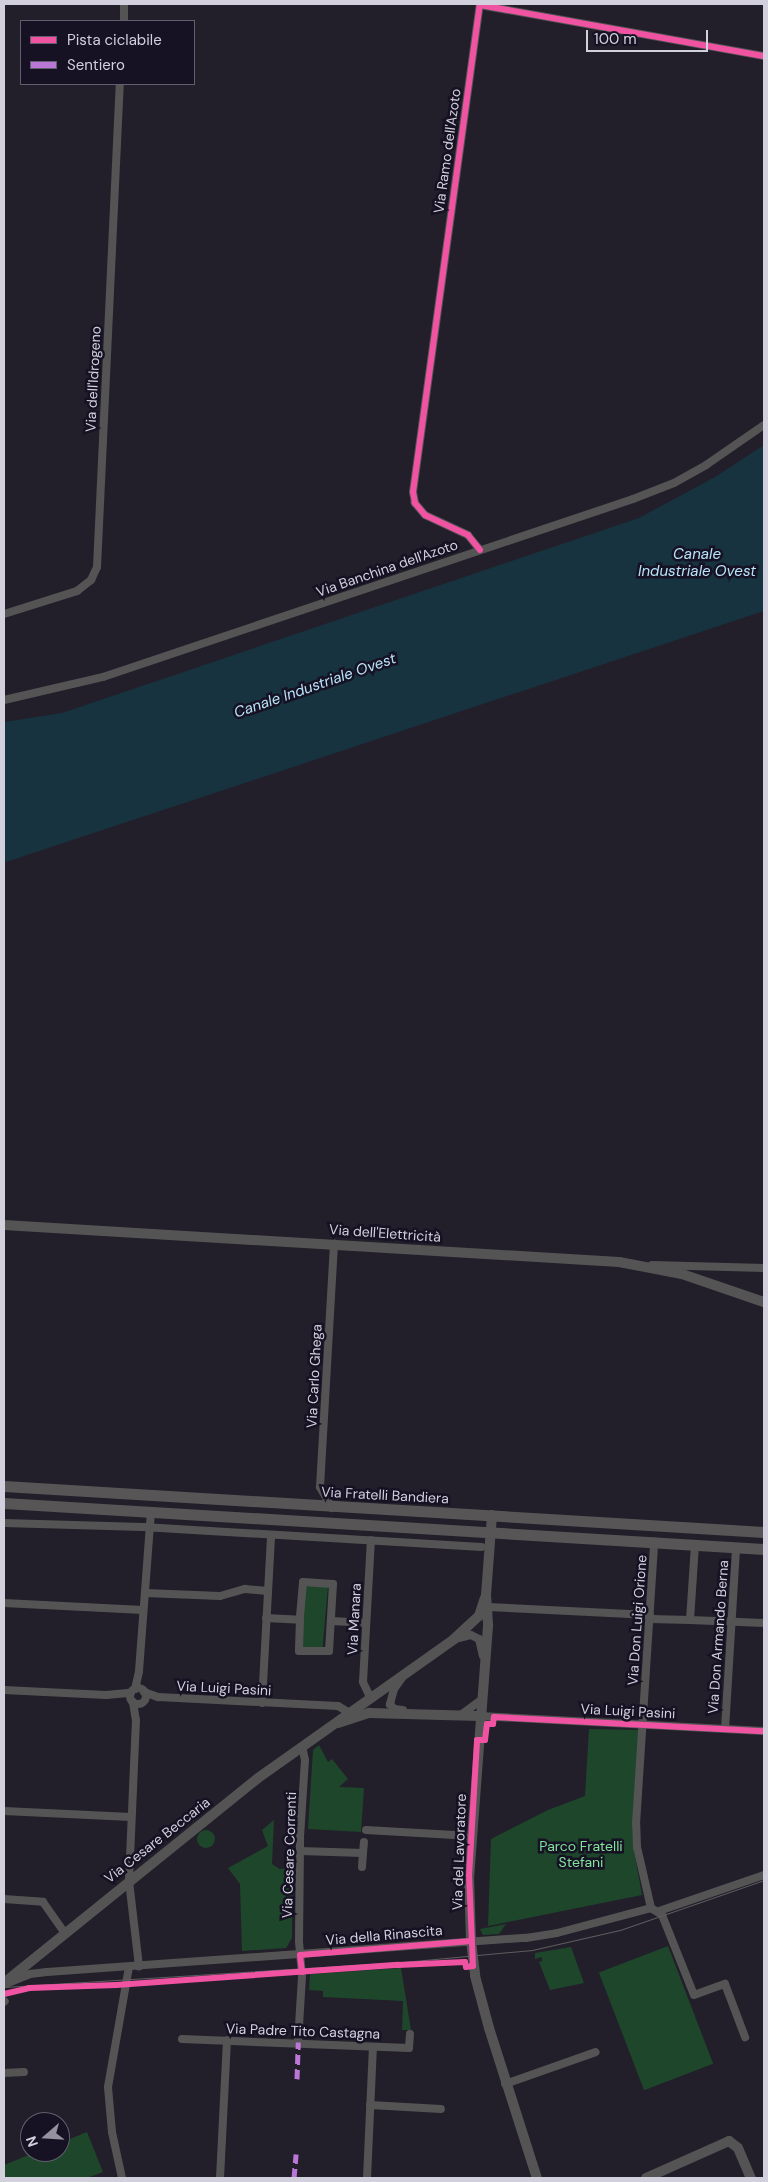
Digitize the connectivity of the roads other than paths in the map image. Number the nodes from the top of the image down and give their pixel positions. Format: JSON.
{"nodes":[{"id":1,"x":124,"y":4,"type":"edge"},
{"id":2,"x":476,"y":4,"type":"edge"},
{"id":3,"x":124,"y":20,"type":"edge"},
{"id":4,"x":764,"y":56,"type":"edge"},
{"id":5,"x":120,"y":85,"type":"edge"},
{"id":6,"x":764,"y":425,"type":"edge"},
{"id":7,"x":480,"y":550,"type":"junction"},
{"id":8,"x":4,"y":614,"type":"edge"},
{"id":9,"x":4,"y":700,"type":"edge"},
{"id":10,"x":4,"y":1224,"type":"edge"},
{"id":11,"x":334,"y":1243,"type":"junction"},
{"id":12,"x":642,"y":1265,"type":"junction"},
{"id":13,"x":764,"y":1268,"type":"edge"},
{"id":14,"x":764,"y":1302,"type":"edge"},
{"id":15,"x":4,"y":1486,"type":"edge"},
{"id":16,"x":4,"y":1503,"type":"edge"},
{"id":17,"x":332,"y":1508,"type":"junction"},
{"id":18,"x":151,"y":1512,"type":"junction"},
{"id":19,"x":492,"y":1515,"type":"junction"},
{"id":20,"x":4,"y":1523,"type":"edge"},
{"id":21,"x":149,"y":1527,"type":"junction"},
{"id":22,"x":764,"y":1532,"type":"edge"},
{"id":23,"x":490,"y":1533,"type":"junction"},
{"id":24,"x":271,"y":1535,"type":"junction"},
{"id":25,"x":371,"y":1540,"type":"junction"},
{"id":26,"x":654,"y":1542,"type":"junction"},
{"id":27,"x":695,"y":1545,"type":"junction"},
{"id":28,"x":481,"y":1546,"type":"dead end"},
{"id":29,"x":736,"y":1547,"type":"junction"},
{"id":30,"x":764,"y":1549,"type":"edge"},
{"id":31,"x":267,"y":1591,"type":"junction"},
{"id":32,"x":145,"y":1593,"type":"junction"},
{"id":33,"x":486,"y":1595,"type":"junction"},
{"id":34,"x":4,"y":1603,"type":"edge"},
{"id":35,"x":488,"y":1607,"type":"junction"},
{"id":36,"x":143,"y":1610,"type":"junction"},
{"id":37,"x":650,"y":1617,"type":"junction"},
{"id":38,"x":266,"y":1618,"type":"junction"},
{"id":39,"x":300,"y":1620,"type":"junction"},
{"id":40,"x":690,"y":1620,"type":"junction"},
{"id":41,"x":331,"y":1622,"type":"junction"},
{"id":42,"x":366,"y":1623,"type":"junction"},
{"id":43,"x":731,"y":1623,"type":"junction"},
{"id":44,"x":764,"y":1623,"type":"edge"},
{"id":45,"x":454,"y":1639,"type":"junction"},
{"id":46,"x":483,"y":1656,"type":"junction"},
{"id":47,"x":402,"y":1678,"type":"junction"},
{"id":48,"x":4,"y":1690,"type":"edge"},
{"id":49,"x":136,"y":1694,"type":"junction"},
{"id":50,"x":370,"y":1697,"type":"junction"},
{"id":51,"x":158,"y":1698,"type":"junction"},
{"id":52,"x":480,"y":1700,"type":"junction"},
{"id":53,"x":143,"y":1702,"type":"junction"},
{"id":54,"x":262,"y":1703,"type":"junction"},
{"id":55,"x":348,"y":1712,"type":"junction"},
{"id":56,"x":413,"y":1714,"type":"junction"},
{"id":57,"x":459,"y":1715,"type":"junction"},
{"id":58,"x":479,"y":1716,"type":"junction"},
{"id":59,"x":491,"y":1717,"type":"junction"},
{"id":60,"x":136,"y":1720,"type":"junction"},
{"id":61,"x":332,"y":1724,"type":"junction"},
{"id":62,"x":642,"y":1724,"type":"junction"},
{"id":63,"x":725,"y":1729,"type":"junction"},
{"id":64,"x":764,"y":1731,"type":"edge"},
{"id":65,"x":302,"y":1746,"type":"junction"},
{"id":66,"x":4,"y":1811,"type":"edge"},
{"id":67,"x":131,"y":1817,"type":"junction"},
{"id":68,"x":366,"y":1830,"type":"dead end"},
{"id":69,"x":472,"y":1836,"type":"junction"},
{"id":70,"x":364,"y":1842,"type":"dead end"},
{"id":71,"x":300,"y":1851,"type":"junction"},
{"id":72,"x":363,"y":1854,"type":"junction"},
{"id":73,"x":362,"y":1867,"type":"dead end"},
{"id":74,"x":764,"y":1874,"type":"edge"},
{"id":75,"x":129,"y":1880,"type":"junction"},
{"id":76,"x":4,"y":1899,"type":"edge"},
{"id":77,"x":651,"y":1908,"type":"junction"},
{"id":78,"x":661,"y":1913,"type":"junction"},
{"id":79,"x":64,"y":1932,"type":"junction"},
{"id":80,"x":470,"y":1941,"type":"junction"},
{"id":81,"x":300,"y":1955,"type":"junction"},
{"id":82,"x":23,"y":1964,"type":"junction"},
{"id":83,"x":139,"y":1966,"type":"junction"},
{"id":84,"x":130,"y":1967,"type":"junction"},
{"id":85,"x":4,"y":1973,"type":"edge"},
{"id":86,"x":4,"y":1984,"type":"edge"},
{"id":87,"x":410,"y":2034,"type":"dead end"},
{"id":88,"x":745,"y":2037,"type":"dead end"},
{"id":89,"x":182,"y":2038,"type":"dead end"},
{"id":90,"x":227,"y":2040,"type":"junction"},
{"id":91,"x":298,"y":2042,"type":"junction"},
{"id":92,"x":373,"y":2047,"type":"junction"},
{"id":93,"x":596,"y":2052,"type":"dead end"},
{"id":94,"x":24,"y":2072,"type":"dead end"},
{"id":95,"x":4,"y":2073,"type":"edge"},
{"id":96,"x":505,"y":2084,"type":"junction"},
{"id":97,"x":370,"y":2105,"type":"junction"},
{"id":98,"x":441,"y":2109,"type":"dead end"},
{"id":99,"x":122,"y":2178,"type":"edge"},
{"id":100,"x":220,"y":2178,"type":"edge"},
{"id":101,"x":367,"y":2178,"type":"edge"},
{"id":102,"x":537,"y":2178,"type":"edge"},
{"id":103,"x":646,"y":2178,"type":"edge"},
{"id":104,"x":750,"y":2178,"type":"edge"}],
"edges":[{"from":1,"to":3,"type":"street"},
{"from":2,"to":4,"type":"street","name":"Via Ramo dell'Azoto"},
{"from":2,"to":7,"type":"street","name":"Via Ramo dell'Azoto"},
{"from":5,"to":8,"type":"street","name":"Via dell'Idrogeno"},
{"from":6,"to":7,"type":"street","name":"Via Banchina dell'Azoto"},
{"from":7,"to":9,"type":"street","name":"Via Banchina dell'Azoto"},
{"from":10,"to":11,"type":"street","name":"Via dell'Elettricità"},
{"from":11,"to":12,"type":"street","name":"Via dell'Elettricità"},
{"from":11,"to":17,"type":"street","name":"Via Carlo Ghega"},
{"from":12,"to":13,"type":"street","name":"Via dell'Elettricità"},
{"from":12,"to":14,"type":"street"},
{"from":15,"to":17,"type":"main road","name":"Via Fratelli Bandiera"},
{"from":16,"to":18,"type":"main road"},
{"from":17,"to":19,"type":"main road","name":"Via Fratelli Bandiera"},
{"from":18,"to":21,"type":"street"},
{"from":18,"to":23,"type":"main road"},
{"from":19,"to":22,"type":"main road","name":"Via Fratelli Bandiera"},
{"from":19,"to":23,"type":"street","name":"Via del Lavoratore"},
{"from":20,"to":21,"type":"street"},
{"from":21,"to":24,"type":"street"},
{"from":21,"to":32,"type":"street"},
{"from":23,"to":26,"type":"main road"},
{"from":23,"to":33,"type":"street","name":"Via del Lavoratore"},
{"from":24,"to":25,"type":"street"},
{"from":24,"to":31,"type":"street"},
{"from":25,"to":28,"type":"street"},
{"from":25,"to":42,"type":"street","name":"Via Manara"},
{"from":26,"to":27,"type":"main road"},
{"from":26,"to":37,"type":"street","name":"Via Don Luigi Orione"},
{"from":27,"to":29,"type":"main road"},
{"from":27,"to":40,"type":"street"},
{"from":29,"to":30,"type":"main road"},
{"from":29,"to":43,"type":"street","name":"Via Don Armando Berna"},
{"from":31,"to":32,"type":"street"},
{"from":31,"to":38,"type":"street"},
{"from":32,"to":36,"type":"street"},
{"from":33,"to":35,"type":"street","name":"Via del Lavoratore"},
{"from":33,"to":45,"type":"street","name":"Via Cesare Beccaria"},
{"from":34,"to":36,"type":"street"},
{"from":35,"to":37,"type":"street"},
{"from":35,"to":46,"type":"street","name":"Via del Lavoratore"},
{"from":36,"to":49,"type":"street"},
{"from":37,"to":40,"type":"street"},
{"from":37,"to":62,"type":"street","name":"Via Don Luigi Orione"},
{"from":38,"to":39,"type":"street"},
{"from":38,"to":54,"type":"street"},
{"from":39,"to":41,"type":"street"},
{"from":39,"to":41,"type":"street"},
{"from":40,"to":43,"type":"street"},
{"from":41,"to":42,"type":"street"},
{"from":42,"to":50,"type":"street","name":"Via Manara"},
{"from":43,"to":44,"type":"street"},
{"from":43,"to":63,"type":"street","name":"Via Don Armando Berna"},
{"from":45,"to":46,"type":"street"},
{"from":45,"to":47,"type":"street","name":"Via Cesare Beccaria"},
{"from":46,"to":52,"type":"street","name":"Via del Lavoratore"},
{"from":47,"to":50,"type":"street","name":"Via Cesare Beccaria"},
{"from":47,"to":56,"type":"street"},
{"from":48,"to":49,"type":"street","name":"Via Luigi Pasini"},
{"from":49,"to":51,"type":"street","name":"Via Luigi Pasini"},
{"from":49,"to":53,"type":"street","name":"Via Luigi Pasini"},
{"from":49,"to":53,"type":"street"},
{"from":49,"to":60,"type":"street"},
{"from":50,"to":55,"type":"street","name":"Via Cesare Beccaria"},
{"from":51,"to":53,"type":"street","name":"Via Luigi Pasini"},
{"from":51,"to":54,"type":"street","name":"Via Luigi Pasini"},
{"from":52,"to":57,"type":"street"},
{"from":52,"to":58,"type":"street","name":"Via del Lavoratore"},
{"from":52,"to":59,"type":"street"},
{"from":53,"to":60,"type":"street"},
{"from":54,"to":55,"type":"street","name":"Via Luigi Pasini"},
{"from":55,"to":61,"type":"street","name":"Via Cesare Beccaria"},
{"from":56,"to":57,"type":"street","name":"Via Cesare Beccaria"},
{"from":56,"to":61,"type":"street","name":"Via Cesare Beccaria"},
{"from":57,"to":58,"type":"street","name":"Via Cesare Beccaria"},
{"from":58,"to":59,"type":"street","name":"Via Luigi Pasini"},
{"from":58,"to":69,"type":"street","name":"Via del Lavoratore"},
{"from":59,"to":62,"type":"street","name":"Via Luigi Pasini"},
{"from":60,"to":67,"type":"street"},
{"from":61,"to":65,"type":"street","name":"Via Cesare Beccaria"},
{"from":62,"to":63,"type":"street","name":"Via Luigi Pasini"},
{"from":62,"to":77,"type":"street","name":"Via Don Luigi Orione"},
{"from":63,"to":64,"type":"street","name":"Via Luigi Pasini"},
{"from":65,"to":71,"type":"street","name":"Via Cesare Correnti"},
{"from":65,"to":75,"type":"street","name":"Via Cesare Beccaria"},
{"from":66,"to":67,"type":"street"},
{"from":67,"to":75,"type":"street"},
{"from":68,"to":69,"type":"street"},
{"from":69,"to":80,"type":"street","name":"Via del Lavoratore"},
{"from":70,"to":72,"type":"street"},
{"from":71,"to":72,"type":"street"},
{"from":71,"to":81,"type":"street","name":"Via Cesare Correnti"},
{"from":72,"to":73,"type":"street"},
{"from":74,"to":78,"type":"street"},
{"from":75,"to":79,"type":"street","name":"Via Cesare Beccaria"},
{"from":75,"to":83,"type":"street"},
{"from":76,"to":79,"type":"street"},
{"from":77,"to":78,"type":"street"},
{"from":77,"to":80,"type":"street","name":"Via della Rinascita"},
{"from":78,"to":88,"type":"street"},
{"from":79,"to":82,"type":"street","name":"Via Cesare Beccaria"},
{"from":80,"to":81,"type":"street","name":"Via della Rinascita"},
{"from":80,"to":96,"type":"street","name":"Via del Lavoratore"},
{"from":81,"to":83,"type":"street","name":"Via della Rinascita"},
{"from":81,"to":91,"type":"street","name":"Via Cesare Correnti"},
{"from":82,"to":85,"type":"street"},
{"from":82,"to":86,"type":"street","name":"Via Cesare Beccaria"},
{"from":83,"to":84,"type":"street","name":"Via della Rinascita"},
{"from":84,"to":86,"type":"street","name":"Via della Rinascita"},
{"from":84,"to":99,"type":"street"},
{"from":87,"to":92,"type":"street","name":"Via Padre Tito Castagna"},
{"from":89,"to":90,"type":"street","name":"Via Padre Tito Castagna"},
{"from":90,"to":91,"type":"street","name":"Via Padre Tito Castagna"},
{"from":90,"to":100,"type":"street"},
{"from":91,"to":92,"type":"street","name":"Via Padre Tito Castagna"},
{"from":92,"to":97,"type":"street"},
{"from":93,"to":96,"type":"street"},
{"from":94,"to":95,"type":"street"},
{"from":96,"to":102,"type":"street","name":"Via del Lavoratore"},
{"from":97,"to":98,"type":"street"},
{"from":97,"to":101,"type":"street"},
{"from":103,"to":104,"type":"street"}]}
